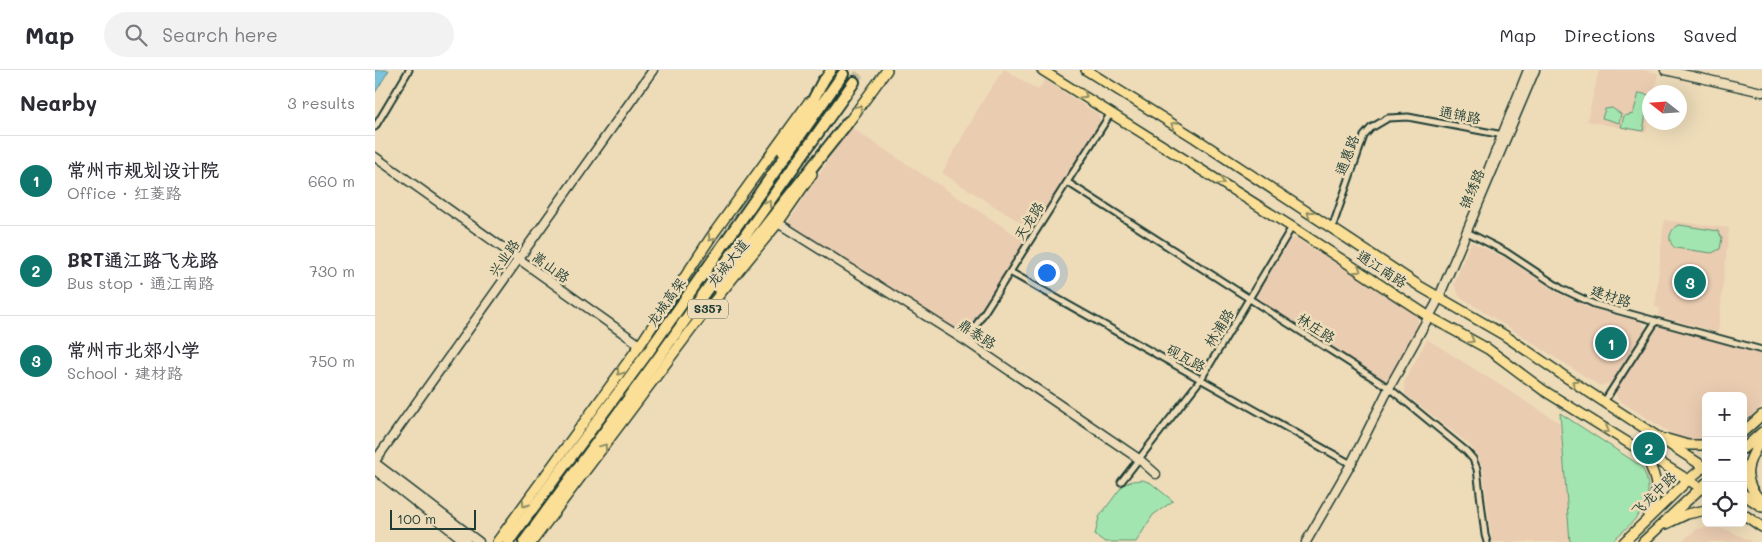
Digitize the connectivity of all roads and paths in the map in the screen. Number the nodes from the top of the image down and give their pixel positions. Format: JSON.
{"nodes":[{"id":1,"x":409,"y":70,"type":"edge"},
{"id":2,"x":653,"y":70,"type":"edge"},
{"id":3,"x":831,"y":70,"type":"edge"},
{"id":4,"x":1042,"y":70,"type":"edge"},
{"id":5,"x":1086,"y":70,"type":"edge"},
{"id":6,"x":1528,"y":70,"type":"edge"},
{"id":7,"x":1535,"y":70,"type":"edge"},
{"id":8,"x":1665,"y":70,"type":"edge"},
{"id":9,"x":886,"y":72,"type":"edge"},
{"id":10,"x":843,"y":74,"type":"tunnel mouth"},
{"id":11,"x":823,"y":81,"type":"joint"},
{"id":12,"x":854,"y":82,"type":"tunnel mouth"},
{"id":13,"x":1762,"y":92,"type":"edge"},
{"id":14,"x":1111,"y":112,"type":"junction"},
{"id":15,"x":1408,"y":117,"type":"joint"},
{"id":16,"x":848,"y":122,"type":"junction"},
{"id":17,"x":375,"y":127,"type":"edge"},
{"id":18,"x":1505,"y":135,"type":"junction"},
{"id":19,"x":375,"y":156,"type":"edge"},
{"id":20,"x":1067,"y":182,"type":"junction"},
{"id":21,"x":778,"y":223,"type":"junction"},
{"id":22,"x":1292,"y":227,"type":"junction"},
{"id":23,"x":1331,"y":228,"type":"junction"},
{"id":24,"x":1467,"y":232,"type":"junction"},
{"id":25,"x":519,"y":259,"type":"junction"},
{"id":26,"x":1010,"y":272,"type":"junction"},
{"id":27,"x":1437,"y":296,"type":"junction"},
{"id":28,"x":1249,"y":299,"type":"junction"},
{"id":29,"x":1428,"y":316,"type":"junction"},
{"id":30,"x":1656,"y":321,"type":"junction"},
{"id":31,"x":966,"y":341,"type":"junction"},
{"id":32,"x":644,"y":348,"type":"junction"},
{"id":33,"x":1762,"y":350,"type":"edge"},
{"id":34,"x":659,"y":357,"type":"junction"},
{"id":35,"x":1201,"y":378,"type":"junction"},
{"id":36,"x":1389,"y":388,"type":"junction"},
{"id":37,"x":1604,"y":402,"type":"junction"},
{"id":38,"x":1762,"y":415,"type":"edge"},
{"id":39,"x":1747,"y":428,"type":"edge"},
{"id":40,"x":1762,"y":432,"type":"edge"},
{"id":41,"x":1660,"y":437,"type":"junction"},
{"id":42,"x":1762,"y":439,"type":"edge"},
{"id":43,"x":1702,"y":444,"type":"edge"},
{"id":44,"x":1747,"y":446,"type":"edge"},
{"id":45,"x":1646,"y":455,"type":"junction"},
{"id":46,"x":1139,"y":459,"type":"junction"},
{"id":47,"x":375,"y":462,"type":"edge"},
{"id":48,"x":1351,"y":464,"type":"junction"},
{"id":49,"x":1702,"y":464,"type":"edge"},
{"id":50,"x":1702,"y":468,"type":"edge"},
{"id":51,"x":375,"y":470,"type":"edge"},
{"id":52,"x":1157,"y":474,"type":"dead end"},
{"id":53,"x":1687,"y":480,"type":"junction"},
{"id":54,"x":1121,"y":482,"type":"dead end"},
{"id":55,"x":1702,"y":486,"type":"edge"},
{"id":56,"x":1702,"y":489,"type":"edge"},
{"id":57,"x":1747,"y":497,"type":"edge"},
{"id":58,"x":1762,"y":502,"type":"edge"},
{"id":59,"x":1762,"y":507,"type":"edge"},
{"id":60,"x":1702,"y":511,"type":"edge"},
{"id":61,"x":1747,"y":517,"type":"edge"},
{"id":62,"x":1646,"y":522,"type":"junction"},
{"id":63,"x":1762,"y":527,"type":"edge"},
{"id":64,"x":1659,"y":528,"type":"junction"},
{"id":65,"x":466,"y":542,"type":"edge"},
{"id":66,"x":479,"y":542,"type":"edge"},
{"id":67,"x":497,"y":542,"type":"edge"},
{"id":68,"x":508,"y":542,"type":"edge"},
{"id":69,"x":523,"y":542,"type":"edge"},
{"id":70,"x":533,"y":542,"type":"edge"},
{"id":71,"x":1307,"y":542,"type":"edge"},
{"id":72,"x":1487,"y":542,"type":"edge"},
{"id":73,"x":1624,"y":542,"type":"edge"},
{"id":74,"x":1643,"y":542,"type":"edge"}],
"edges":[{"from":1,"to":17,"type":"street"},
{"from":2,"to":25,"type":"street","name":"兴业路"},
{"from":3,"to":11,"type":"main road"},
{"from":4,"to":14,"type":"main road","name":"通江南路","one_way":true},
{"from":23,"to":5,"type":"main road","name":"通江南路","one_way":true},
{"from":6,"to":18,"type":"street","name":"锦绣路"},
{"from":7,"to":18,"type":"street","name":"锦绣路"},
{"from":8,"to":13,"type":"street"},
{"from":16,"to":9,"type":"main road","name":"龙城大道","number":"S357","one_way":true},
{"from":10,"to":32,"type":"highway","name":"龙城高架"},
{"from":11,"to":32,"type":"highway","one_way":true},
{"from":34,"to":12,"type":"highway","name":"龙城高架","one_way":true},
{"from":14,"to":20,"type":"street","name":"天龙路"},
{"from":14,"to":22,"type":"main road","name":"通江南路","one_way":true},
{"from":15,"to":18,"type":"street","name":"通锦路"},
{"from":15,"to":23,"type":"street","name":"通惠路"},
{"from":16,"to":21,"type":"main road","name":"龙城大道","number":"S357"},
{"from":16,"to":34,"type":"highway"},
{"from":18,"to":24,"type":"street","name":"锦绣路"},
{"from":18,"to":27,"type":"street","name":"锦绣路"},
{"from":19,"to":25,"type":"street","name":"嵩山路"},
{"from":20,"to":26,"type":"street","name":"天龙路"},
{"from":20,"to":28,"type":"street","name":"林庄路"},
{"from":21,"to":31,"type":"street","name":"鼎泰路"},
{"from":70,"to":21,"type":"main road","name":"龙城大道","number":"S357","one_way":true},
{"from":22,"to":28,"type":"street","name":"林浦路"},
{"from":22,"to":29,"type":"main road","name":"通江南路","one_way":true},
{"from":23,"to":27,"type":"main road","name":"通江南路"},
{"from":24,"to":27,"type":"street","name":"锦绣路"},
{"from":24,"to":30,"type":"street","name":"建材路"},
{"from":25,"to":32,"type":"street","name":"嵩山路"},
{"from":25,"to":47,"type":"street","name":"兴业路"},
{"from":26,"to":31,"type":"street","name":"天龙路"},
{"from":26,"to":35,"type":"street","name":"砚瓦路"},
{"from":27,"to":29,"type":"street","name":"锦绣路"},
{"from":37,"to":27,"type":"main road","name":"通江南路","one_way":true},
{"from":28,"to":35,"type":"street","name":"林浦路"},
{"from":28,"to":36,"type":"street","name":"林庄路"},
{"from":29,"to":36,"type":"street","name":"锦绣路"},
{"from":29,"to":45,"type":"main road","name":"通江南路","one_way":true},
{"from":30,"to":33,"type":"street","name":"建材路"},
{"from":30,"to":37,"type":"street"},
{"from":31,"to":46,"type":"street","name":"鼎泰路"},
{"from":32,"to":67,"type":"main road","one_way":true},
{"from":32,"to":68,"type":"highway","name":"龙城高架"},
{"from":34,"to":69,"type":"highway","name":"龙城高架"},
{"from":35,"to":46,"type":"street","name":"林浦路"},
{"from":35,"to":48,"type":"street","name":"砚瓦路"},
{"from":36,"to":48,"type":"street","name":"锦绣路"},
{"from":36,"to":72,"type":"street","name":"林庄路"},
{"from":37,"to":41,"type":"main road","name":"通江南路"},
{"from":38,"to":39,"type":"main road"},
{"from":40,"to":44,"type":"main road"},
{"from":41,"to":43,"type":"main road"},
{"from":41,"to":49,"type":"main road","name":"通江南路"},
{"from":42,"to":58,"type":"main road"},
{"from":45,"to":53,"type":"main road","name":"通江南路"},
{"from":45,"to":62,"type":"main road"},
{"from":46,"to":52,"type":"street","name":"鼎泰路"},
{"from":46,"to":54,"type":"street","name":"林浦路"},
{"from":47,"to":66,"type":"street"},
{"from":48,"to":71,"type":"street","name":"锦绣路"},
{"from":50,"to":53,"type":"main road","name":"飞龙中路"},
{"from":51,"to":65,"type":"street"},
{"from":53,"to":55,"type":"main road","name":"通江南路"},
{"from":53,"to":62,"type":"main road","name":"飞龙中路"},
{"from":56,"to":64,"type":"main road","name":"飞龙中路"},
{"from":57,"to":59,"type":"main road"},
{"from":60,"to":64,"type":"main road"},
{"from":61,"to":63,"type":"main road"},
{"from":62,"to":73,"type":"main road","name":"飞龙中路"},
{"from":64,"to":74,"type":"main road","name":"飞龙中路"}]}
